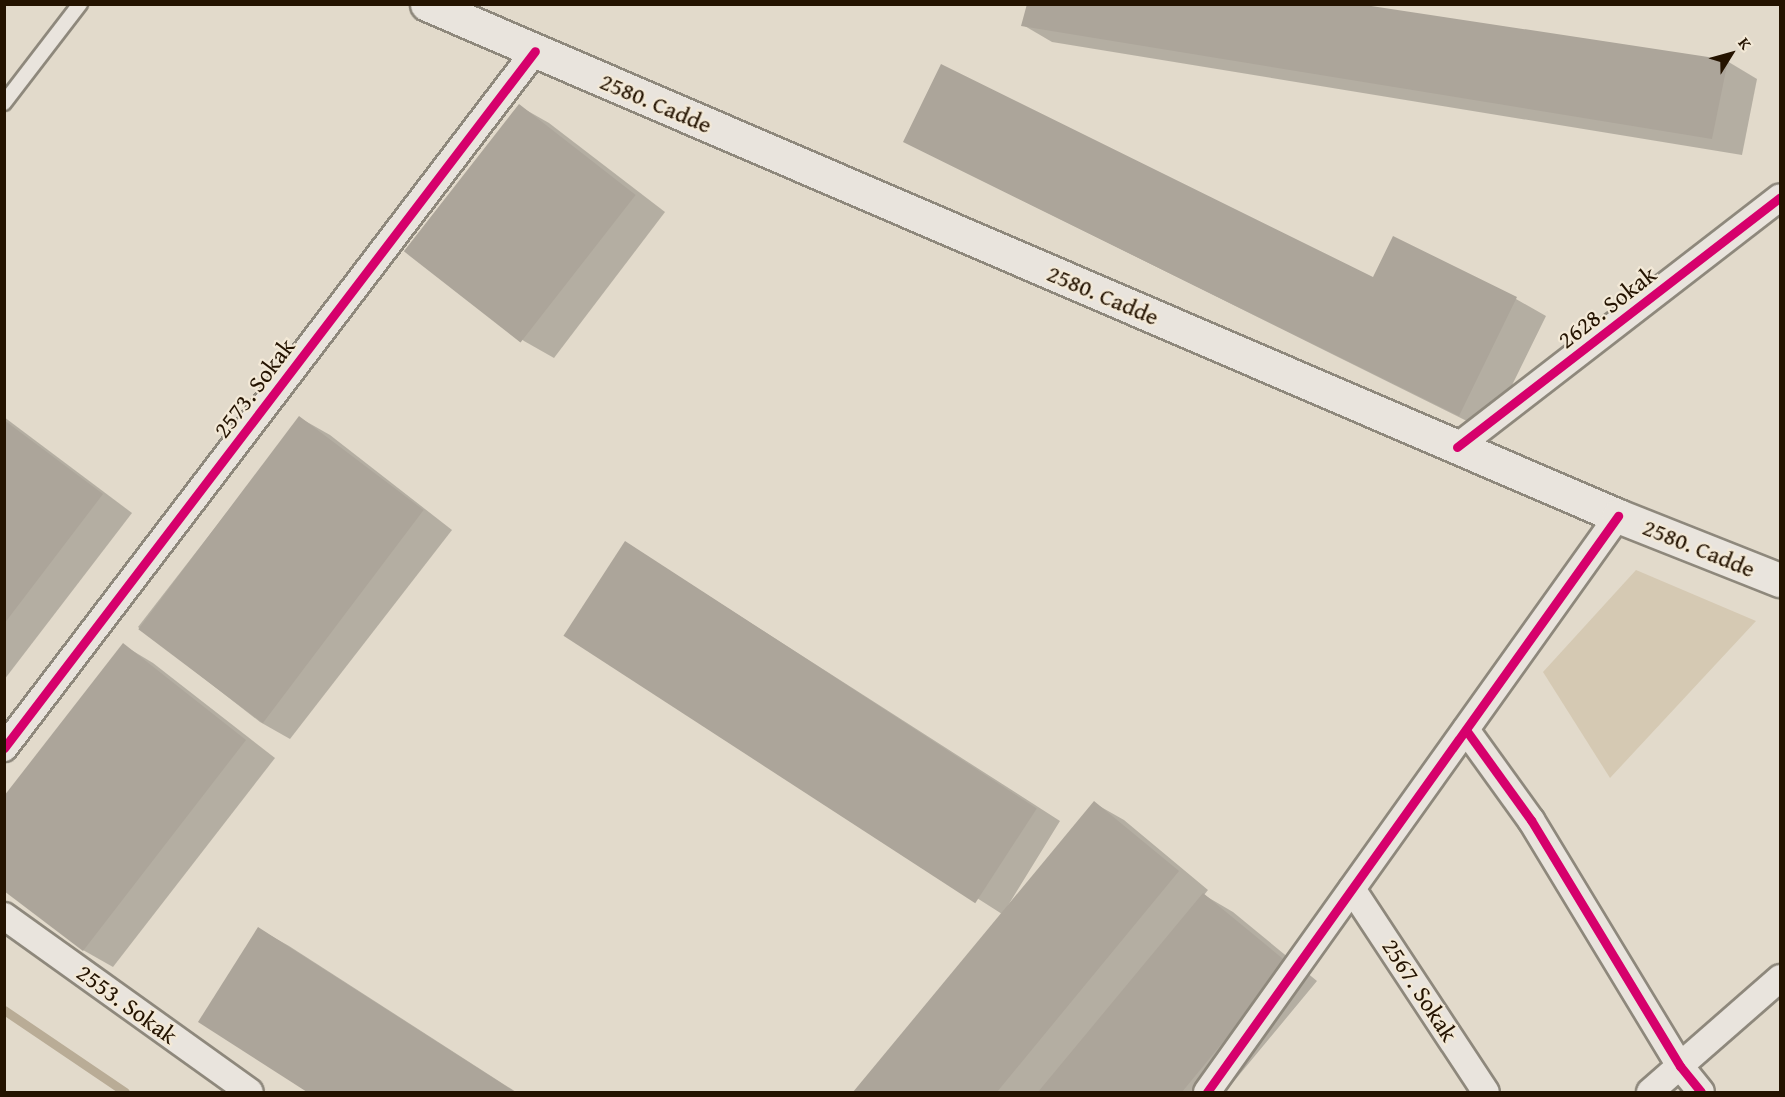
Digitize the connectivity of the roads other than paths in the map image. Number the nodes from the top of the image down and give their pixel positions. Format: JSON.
{"nodes":[{"id":1,"x":80,"y":4,"type":"edge"},
{"id":2,"x":427,"y":4,"type":"edge"},
{"id":3,"x":535,"y":51,"type":"junction"},
{"id":4,"x":4,"y":104,"type":"edge"},
{"id":5,"x":1780,"y":197,"type":"edge"},
{"id":6,"x":1457,"y":447,"type":"junction"},
{"id":7,"x":1618,"y":516,"type":"junction"},
{"id":8,"x":1780,"y":580,"type":"edge"},
{"id":9,"x":1466,"y":730,"type":"junction"},
{"id":10,"x":4,"y":748,"type":"edge"},
{"id":11,"x":1352,"y":889,"type":"junction"},
{"id":12,"x":4,"y":916,"type":"edge"},
{"id":13,"x":1780,"y":978,"type":"edge"},
{"id":14,"x":1680,"y":1066,"type":"junction"},
{"id":15,"x":250,"y":1092,"type":"edge"},
{"id":16,"x":1207,"y":1092,"type":"edge"},
{"id":17,"x":1486,"y":1092,"type":"edge"},
{"id":18,"x":1650,"y":1092,"type":"edge"},
{"id":19,"x":1701,"y":1092,"type":"edge"}],
"edges":[{"from":1,"to":4,"type":"lane"},
{"from":2,"to":3,"type":"main road","name":"2580. Cadde"},
{"from":3,"to":6,"type":"main road","name":"2580. Cadde"},
{"from":3,"to":10,"type":"street","name":"2573. Sokak"},
{"from":5,"to":6,"type":"street","name":"2628. Sokak"},
{"from":6,"to":7,"type":"main road","name":"2580. Cadde"},
{"from":7,"to":8,"type":"main road","name":"2580. Cadde"},
{"from":7,"to":9,"type":"street"},
{"from":9,"to":11,"type":"street"},
{"from":9,"to":14,"type":"street"},
{"from":11,"to":16,"type":"street"},
{"from":11,"to":17,"type":"street","name":"2567. Sokak"},
{"from":12,"to":15,"type":"street","name":"2553. Sokak"},
{"from":13,"to":14,"type":"street"},
{"from":14,"to":18,"type":"street"},
{"from":14,"to":19,"type":"street"}]}
